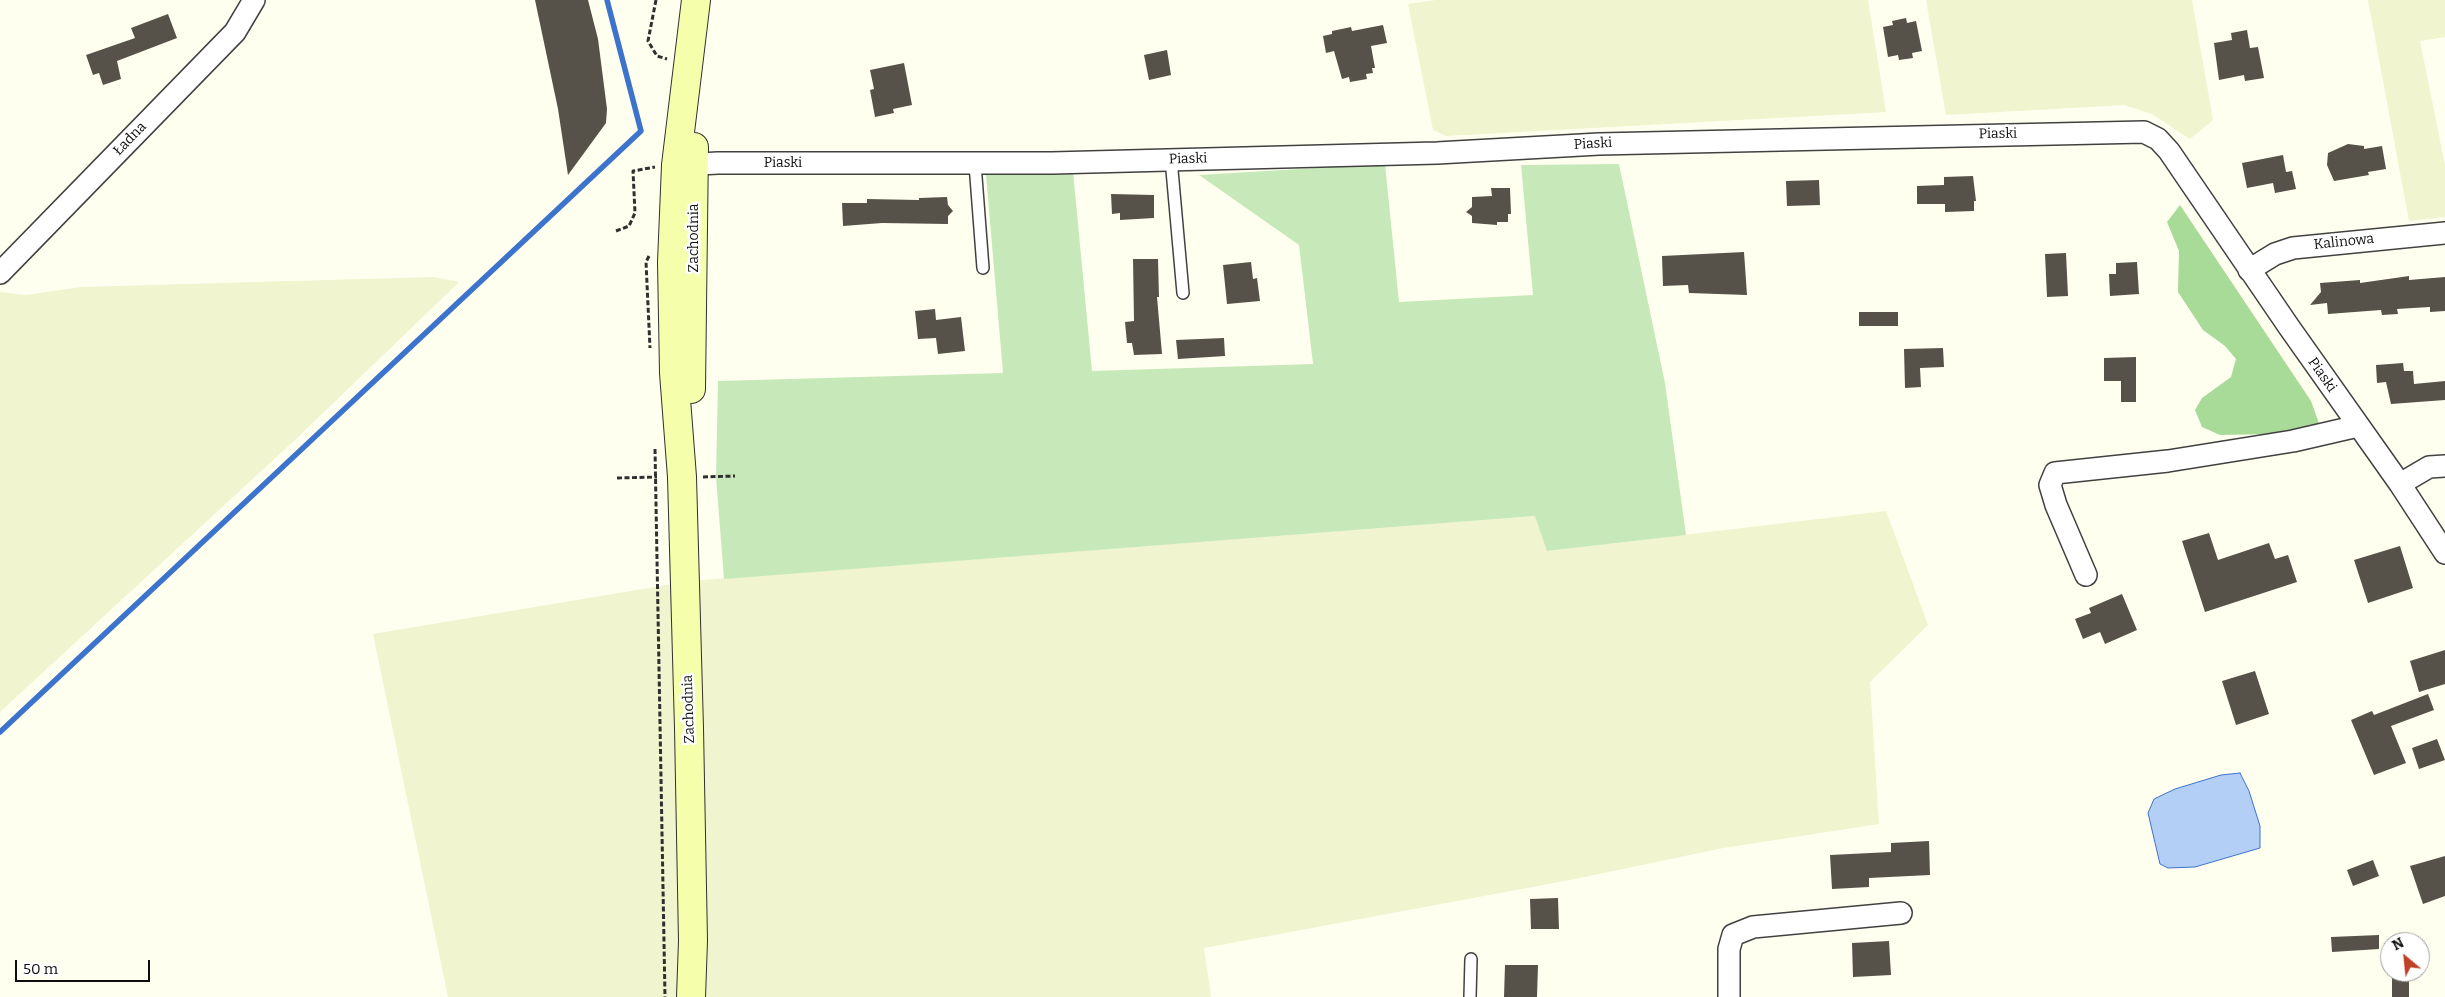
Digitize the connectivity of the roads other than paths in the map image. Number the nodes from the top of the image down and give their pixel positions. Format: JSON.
{"nodes":[{"id":1,"x":254,"y":0,"type":"edge"},
{"id":2,"x":696,"y":0,"type":"edge"},
{"id":3,"x":714,"y":0,"type":"edge"},
{"id":4,"x":1171,"y":159,"type":"junction"},
{"id":5,"x":976,"y":164,"type":"junction"},
{"id":6,"x":685,"y":165,"type":"junction"},
{"id":7,"x":2445,"y":233,"type":"edge"},
{"id":8,"x":983,"y":268,"type":"dead end"},
{"id":9,"x":2249,"y":270,"type":"junction"},
{"id":10,"x":0,"y":273,"type":"edge"},
{"id":11,"x":1183,"y":293,"type":"dead end"},
{"id":12,"x":2358,"y":426,"type":"junction"},
{"id":13,"x":2445,"y":466,"type":"edge"},
{"id":14,"x":2400,"y":484,"type":"junction"},
{"id":15,"x":2445,"y":553,"type":"edge"},
{"id":16,"x":2086,"y":576,"type":"dead end"},
{"id":17,"x":1901,"y":913,"type":"dead end"},
{"id":18,"x":693,"y":941,"type":"junction"},
{"id":19,"x":1471,"y":959,"type":"dead end"},
{"id":20,"x":691,"y":997,"type":"edge"},
{"id":21,"x":701,"y":997,"type":"edge"},
{"id":22,"x":1470,"y":997,"type":"edge"},
{"id":23,"x":1729,"y":997,"type":"edge"}],
"edges":[{"from":1,"to":10,"type":"street","name":"Ładna"},
{"from":2,"to":6,"type":"main road","name":"Zachodnia"},
{"from":3,"to":6,"type":"main road","name":"Zachodnia"},
{"from":4,"to":5,"type":"street","name":"Piaski"},
{"from":4,"to":9,"type":"street","name":"Piaski"},
{"from":4,"to":11,"type":"lane"},
{"from":5,"to":6,"type":"street","name":"Piaski"},
{"from":5,"to":8,"type":"lane"},
{"from":6,"to":18,"type":"main road","name":"Zachodnia"},
{"from":7,"to":9,"type":"street","name":"Kalinowa"},
{"from":9,"to":12,"type":"street","name":"Piaski"},
{"from":12,"to":14,"type":"street","name":"Piaski"},
{"from":12,"to":16,"type":"street"},
{"from":13,"to":14,"type":"street"},
{"from":14,"to":15,"type":"street","name":"Piaski"},
{"from":17,"to":23,"type":"street"},
{"from":18,"to":20,"type":"main road","name":"Zachodnia"},
{"from":18,"to":21,"type":"main road","name":"Zachodnia"},
{"from":19,"to":22,"type":"lane"}]}
